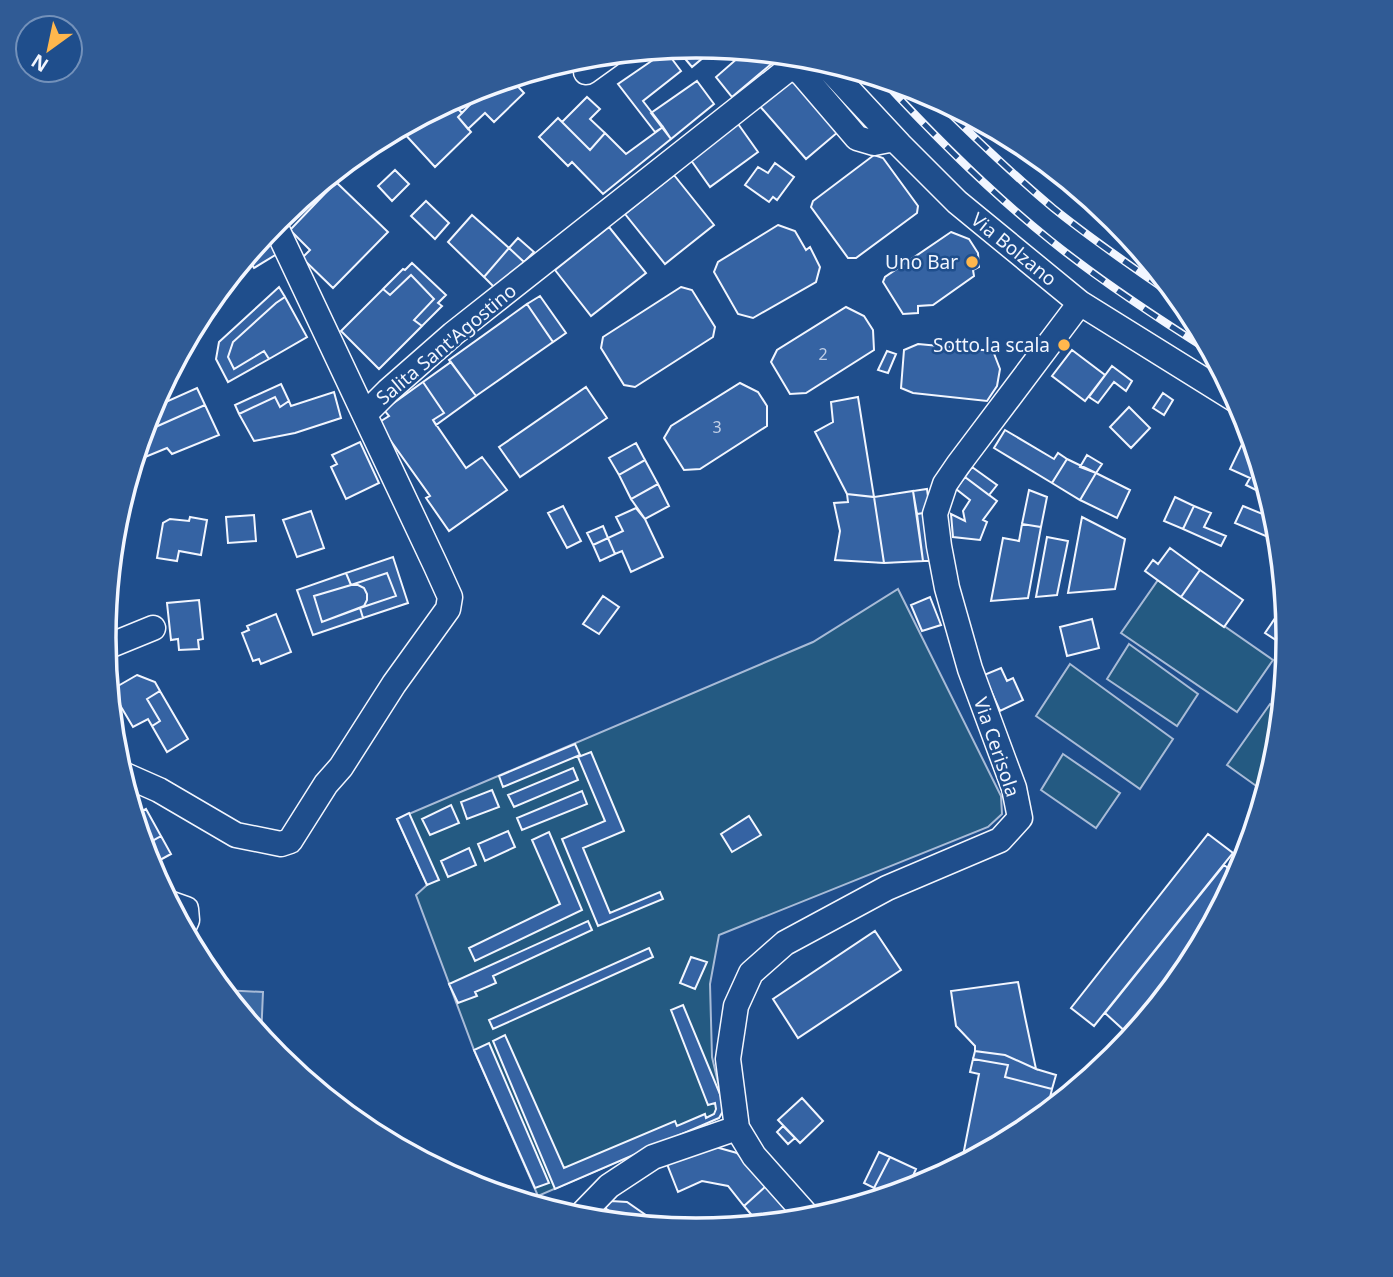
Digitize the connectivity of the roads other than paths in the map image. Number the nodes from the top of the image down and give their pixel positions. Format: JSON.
{"nodes":[{"id":1,"x":592,"y":68,"type":"edge"},
{"id":2,"x":586,"y":72,"type":"dead end"},
{"id":3,"x":835,"y":75,"type":"edge"},
{"id":4,"x":894,"y":139,"type":"junction"},
{"id":5,"x":280,"y":235,"type":"edge"},
{"id":6,"x":1080,"y":303,"type":"junction"},
{"id":7,"x":1221,"y":391,"type":"edge"},
{"id":8,"x":365,"y":414,"type":"junction"},
{"id":9,"x":153,"y":628,"type":"dead end"},
{"id":10,"x":116,"y":643,"type":"edge"},
{"id":11,"x":134,"y":779,"type":"edge"},
{"id":12,"x":737,"y":1128,"type":"junction"},
{"id":13,"x":587,"y":1209,"type":"edge"},
{"id":14,"x":802,"y":1209,"type":"edge"}],
"edges":[{"from":1,"to":2,"type":"street"},
{"from":3,"to":4,"type":"street","name":"Via Bolzano"},
{"from":4,"to":6,"type":"street","name":"Via Bolzano"},
{"from":4,"to":8,"type":"street","name":"Salita Sant'Agostino"},
{"from":5,"to":8,"type":"street"},
{"from":6,"to":7,"type":"street","name":"Via Bolzano"},
{"from":6,"to":12,"type":"street","name":"Via Cerisola"},
{"from":8,"to":11,"type":"street","name":"Salita Sant'Agostino"},
{"from":9,"to":10,"type":"street"},
{"from":12,"to":13,"type":"street"},
{"from":12,"to":14,"type":"street","name":"Via Cerisola"}]}
